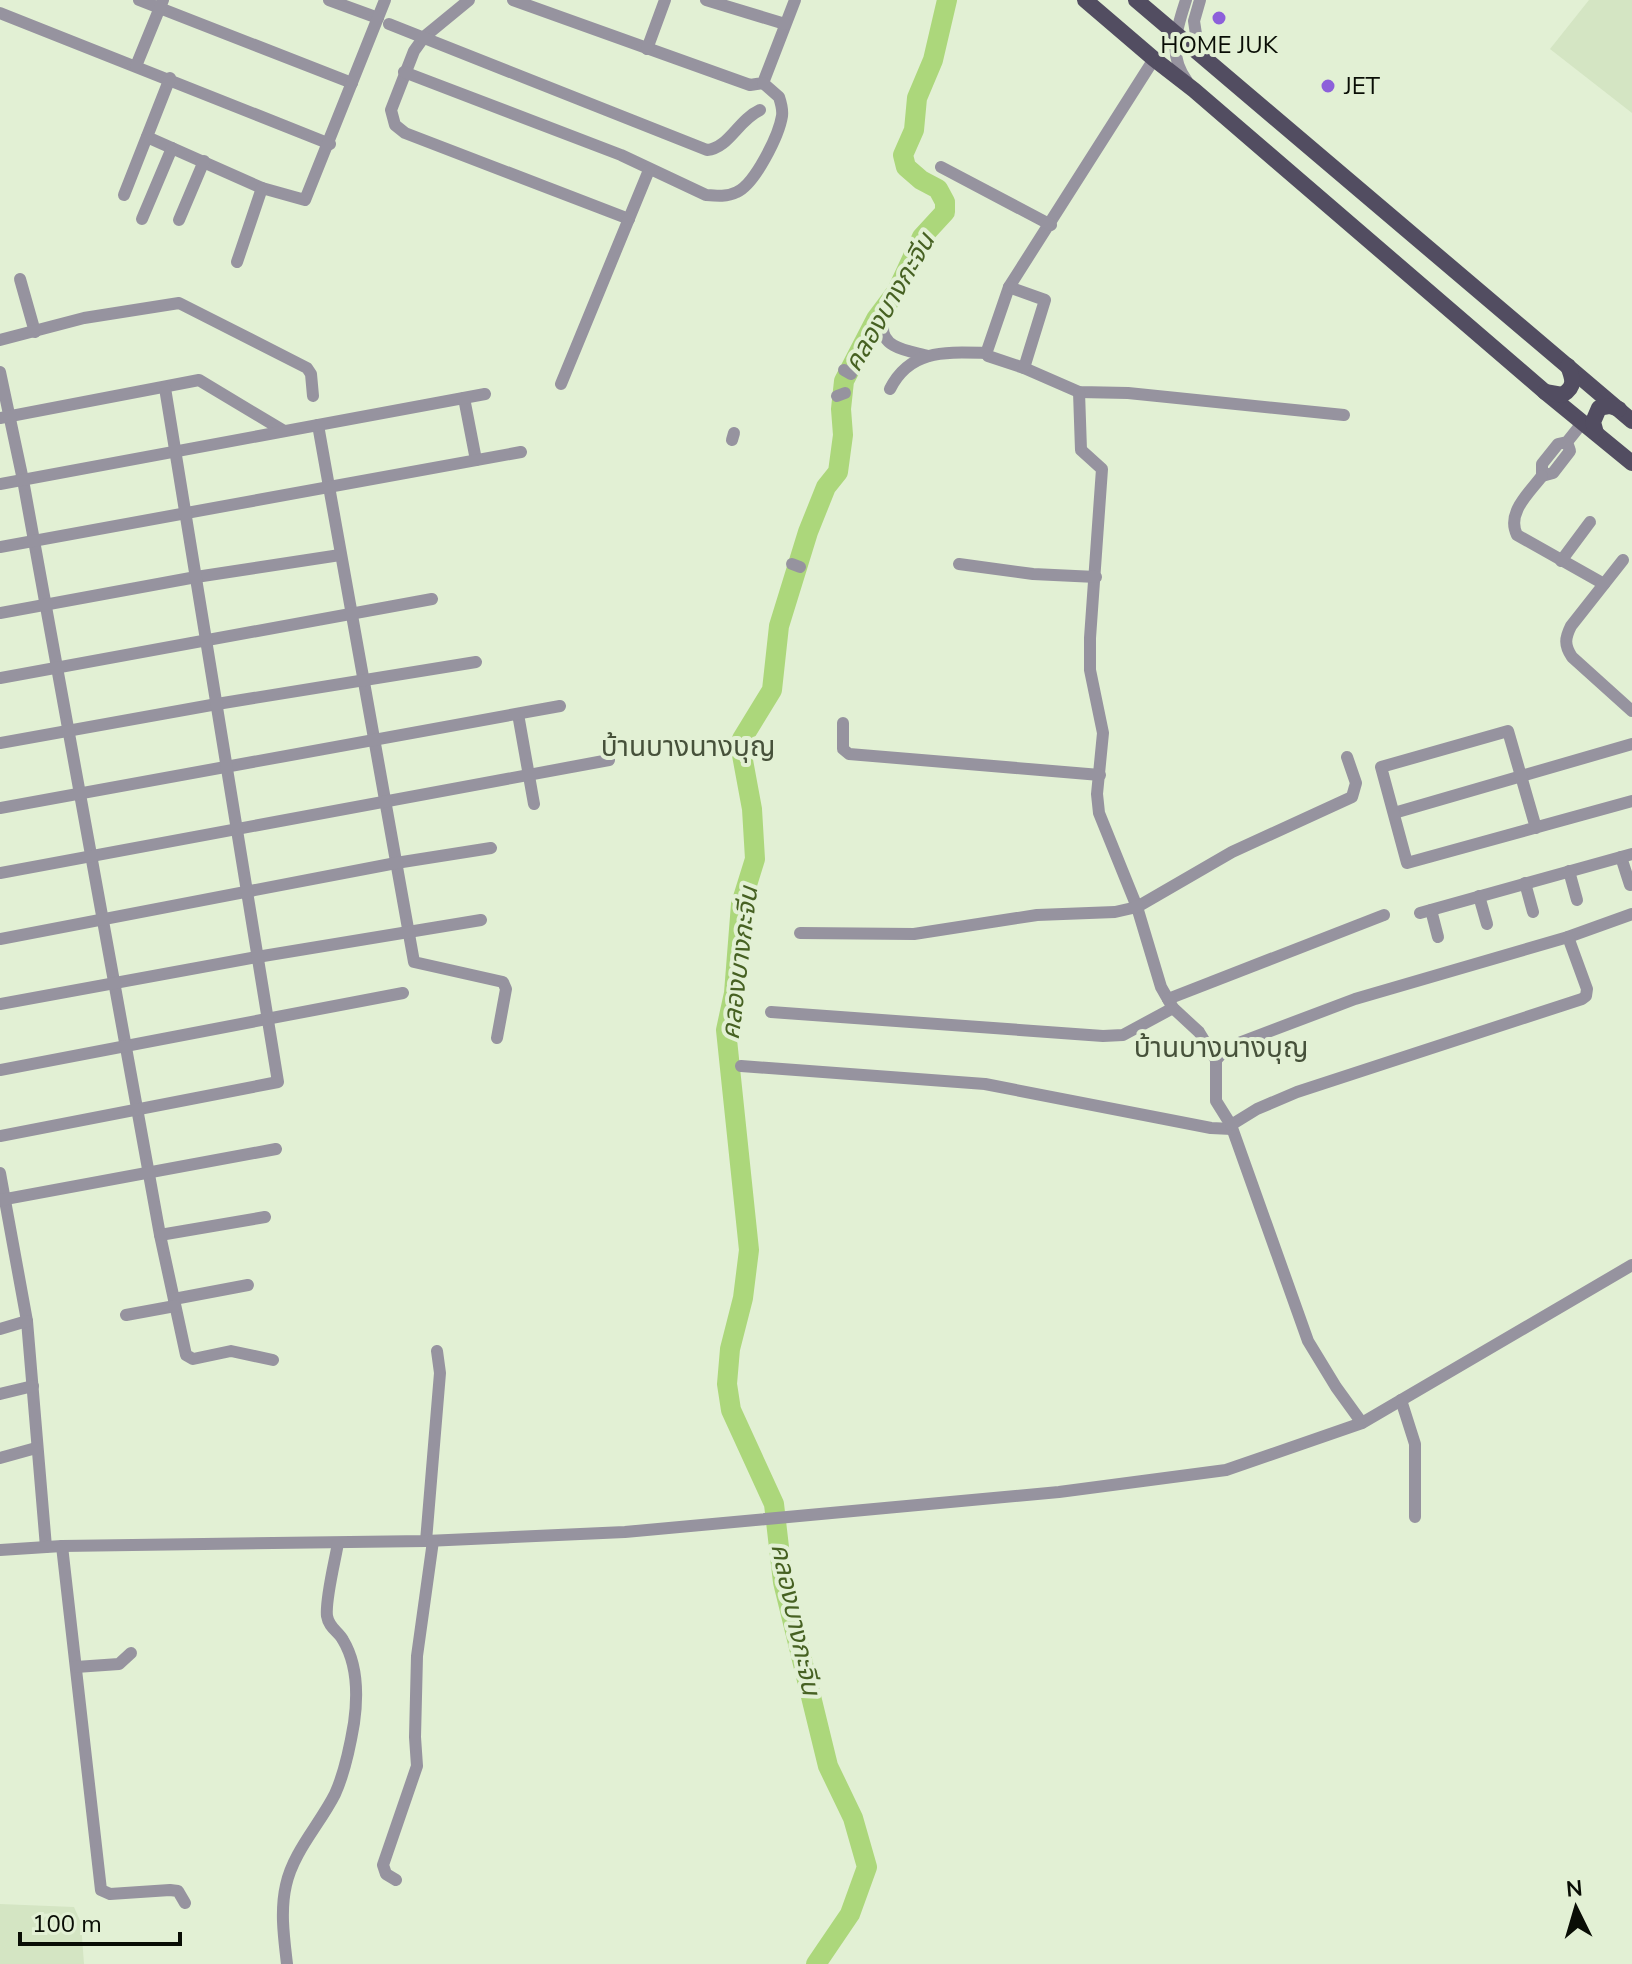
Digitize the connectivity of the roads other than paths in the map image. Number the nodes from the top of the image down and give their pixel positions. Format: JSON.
{"nodes":[{"id":1,"x":139,"y":0,"type":"edge"},
{"id":2,"x":329,"y":0,"type":"edge"},
{"id":3,"x":385,"y":0,"type":"edge"},
{"id":4,"x":469,"y":0,"type":"edge"},
{"id":5,"x":513,"y":0,"type":"edge"},
{"id":6,"x":665,"y":0,"type":"edge"},
{"id":7,"x":706,"y":0,"type":"edge"},
{"id":8,"x":795,"y":0,"type":"edge"},
{"id":9,"x":1085,"y":0,"type":"edge"},
{"id":10,"x":1136,"y":0,"type":"edge"},
{"id":11,"x":1186,"y":0,"type":"edge"},
{"id":12,"x":1200,"y":0,"type":"edge"},
{"id":13,"x":161,"y":5,"type":"edge"},
{"id":14,"x":0,"y":13,"type":"edge"},
{"id":15,"x":384,"y":21,"type":"junction"},
{"id":16,"x":785,"y":24,"type":"junction"},
{"id":17,"x":1176,"y":34,"type":"junction"},
{"id":18,"x":424,"y":37,"type":"junction"},
{"id":19,"x":647,"y":49,"type":"junction"},
{"id":20,"x":1199,"y":54,"type":"junction"},
{"id":21,"x":1154,"y":59,"type":"junction"},
{"id":22,"x":136,"y":66,"type":"junction"},
{"id":23,"x":404,"y":72,"type":"junction"},
{"id":24,"x":170,"y":78,"type":"junction"},
{"id":25,"x":352,"y":83,"type":"junction"},
{"id":26,"x":763,"y":83,"type":"junction"},
{"id":27,"x":1194,"y":90,"type":"junction"},
{"id":28,"x":760,"y":110,"type":"dead end"},
{"id":29,"x":147,"y":137,"type":"junction"},
{"id":30,"x":330,"y":144,"type":"junction"},
{"id":31,"x":172,"y":148,"type":"junction"},
{"id":32,"x":204,"y":161,"type":"junction"},
{"id":33,"x":941,"y":167,"type":"dead end"},
{"id":34,"x":649,"y":170,"type":"junction"},
{"id":35,"x":262,"y":188,"type":"junction"},
{"id":36,"x":124,"y":195,"type":"dead end"},
{"id":37,"x":142,"y":219,"type":"dead end"},
{"id":38,"x":629,"y":219,"type":"junction"},
{"id":39,"x":179,"y":220,"type":"dead end"},
{"id":40,"x":1051,"y":225,"type":"junction"},
{"id":41,"x":237,"y":262,"type":"dead end"},
{"id":42,"x":20,"y":279,"type":"dead end"},
{"id":43,"x":1009,"y":287,"type":"junction"},
{"id":44,"x":883,"y":326,"type":"dead end"},
{"id":45,"x":35,"y":332,"type":"junction"},
{"id":46,"x":0,"y":340,"type":"edge"},
{"id":47,"x":986,"y":353,"type":"junction"},
{"id":48,"x":931,"y":356,"type":"junction"},
{"id":49,"x":1567,"y":364,"type":"junction"},
{"id":50,"x":1024,"y":368,"type":"junction"},
{"id":51,"x":0,"y":372,"type":"edge"},
{"id":52,"x":561,"y":384,"type":"dead end"},
{"id":53,"x":165,"y":388,"type":"junction"},
{"id":54,"x":890,"y":389,"type":"dead end"},
{"id":55,"x":1544,"y":391,"type":"junction"},
{"id":56,"x":1079,"y":392,"type":"junction"},
{"id":57,"x":485,"y":394,"type":"dead end"},
{"id":58,"x":313,"y":396,"type":"dead end"},
{"id":59,"x":464,"y":398,"type":"junction"},
{"id":60,"x":1619,"y":409,"type":"junction"},
{"id":61,"x":1344,"y":415,"type":"dead end"},
{"id":62,"x":4,"y":418,"type":"edge"},
{"id":63,"x":1632,"y":421,"type":"edge"},
{"id":64,"x":318,"y":425,"type":"junction"},
{"id":65,"x":1590,"y":428,"type":"junction"},
{"id":66,"x":284,"y":431,"type":"junction"},
{"id":67,"x":176,"y":450,"type":"junction"},
{"id":68,"x":521,"y":452,"type":"dead end"},
{"id":69,"x":476,"y":460,"type":"junction"},
{"id":70,"x":1632,"y":463,"type":"edge"},
{"id":71,"x":23,"y":480,"type":"junction"},
{"id":72,"x":0,"y":484,"type":"edge"},
{"id":73,"x":329,"y":487,"type":"junction"},
{"id":74,"x":186,"y":514,"type":"junction"},
{"id":75,"x":1590,"y":522,"type":"dead end"},
{"id":76,"x":34,"y":541,"type":"junction"},
{"id":77,"x":0,"y":547,"type":"edge"},
{"id":78,"x":340,"y":555,"type":"junction"},
{"id":79,"x":1623,"y":560,"type":"dead end"},
{"id":80,"x":1561,"y":561,"type":"junction"},
{"id":81,"x":959,"y":564,"type":"dead end"},
{"id":82,"x":196,"y":577,"type":"junction"},
{"id":83,"x":1096,"y":577,"type":"junction"},
{"id":84,"x":1604,"y":584,"type":"junction"},
{"id":85,"x":432,"y":599,"type":"dead end"},
{"id":86,"x":44,"y":605,"type":"junction"},
{"id":87,"x":0,"y":613,"type":"edge"},
{"id":88,"x":351,"y":613,"type":"junction"},
{"id":89,"x":206,"y":640,"type":"junction"},
{"id":90,"x":476,"y":662,"type":"dead end"},
{"id":91,"x":56,"y":668,"type":"junction"},
{"id":92,"x":0,"y":678,"type":"edge"},
{"id":93,"x":363,"y":680,"type":"junction"},
{"id":94,"x":217,"y":704,"type":"junction"},
{"id":95,"x":560,"y":706,"type":"dead end"},
{"id":96,"x":1632,"y":711,"type":"edge"},
{"id":97,"x":518,"y":714,"type":"junction"},
{"id":98,"x":843,"y":723,"type":"dead end"},
{"id":99,"x":68,"y":731,"type":"junction"},
{"id":100,"x":374,"y":740,"type":"junction"},
{"id":101,"x":0,"y":743,"type":"edge"},
{"id":102,"x":1632,"y":744,"type":"edge"},
{"id":103,"x":1347,"y":757,"type":"dead end"},
{"id":104,"x":609,"y":760,"type":"dead end"},
{"id":105,"x":227,"y":768,"type":"junction"},
{"id":106,"x":529,"y":774,"type":"junction"},
{"id":107,"x":1100,"y":775,"type":"junction"},
{"id":108,"x":1522,"y":776,"type":"junction"},
{"id":109,"x":79,"y":794,"type":"junction"},
{"id":110,"x":385,"y":801,"type":"junction"},
{"id":111,"x":1632,"y":801,"type":"edge"},
{"id":112,"x":534,"y":804,"type":"dead end"},
{"id":113,"x":0,"y":808,"type":"edge"},
{"id":114,"x":1394,"y":813,"type":"junction"},
{"id":115,"x":1536,"y":828,"type":"junction"},
{"id":116,"x":237,"y":830,"type":"junction"},
{"id":117,"x":491,"y":848,"type":"dead end"},
{"id":118,"x":1626,"y":855,"type":"edge"},
{"id":119,"x":91,"y":856,"type":"junction"},
{"id":120,"x":396,"y":863,"type":"junction"},
{"id":121,"x":1569,"y":871,"type":"junction"},
{"id":122,"x":0,"y":873,"type":"edge"},
{"id":123,"x":1525,"y":883,"type":"junction"},
{"id":124,"x":1630,"y":885,"type":"edge"},
{"id":125,"x":247,"y":893,"type":"junction"},
{"id":126,"x":1479,"y":896,"type":"junction"},
{"id":127,"x":1577,"y":900,"type":"dead end"},
{"id":128,"x":1137,"y":907,"type":"junction"},
{"id":129,"x":1533,"y":912,"type":"dead end"},
{"id":130,"x":1632,"y":914,"type":"edge"},
{"id":131,"x":1384,"y":915,"type":"dead end"},
{"id":132,"x":102,"y":919,"type":"junction"},
{"id":133,"x":481,"y":920,"type":"dead end"},
{"id":134,"x":1487,"y":924,"type":"dead end"},
{"id":135,"x":409,"y":932,"type":"junction"},
{"id":136,"x":800,"y":933,"type":"dead end"},
{"id":137,"x":1438,"y":937,"type":"dead end"},
{"id":138,"x":1568,"y":937,"type":"junction"},
{"id":139,"x":0,"y":939,"type":"edge"},
{"id":140,"x":257,"y":957,"type":"junction"},
{"id":141,"x":114,"y":983,"type":"junction"},
{"id":142,"x":403,"y":993,"type":"dead end"},
{"id":143,"x":0,"y":1004,"type":"edge"},
{"id":144,"x":1171,"y":1004,"type":"junction"},
{"id":145,"x":771,"y":1012,"type":"dead end"},
{"id":146,"x":268,"y":1021,"type":"junction"},
{"id":147,"x":497,"y":1038,"type":"dead end"},
{"id":148,"x":126,"y":1046,"type":"junction"},
{"id":149,"x":1216,"y":1060,"type":"junction"},
{"id":150,"x":741,"y":1066,"type":"dead end"},
{"id":151,"x":0,"y":1070,"type":"edge"},
{"id":152,"x":137,"y":1110,"type":"junction"},
{"id":153,"x":1231,"y":1127,"type":"junction"},
{"id":154,"x":0,"y":1136,"type":"edge"},
{"id":155,"x":276,"y":1149,"type":"dead end"},
{"id":156,"x":149,"y":1172,"type":"junction"},
{"id":157,"x":0,"y":1173,"type":"edge"},
{"id":158,"x":3,"y":1200,"type":"edge"},
{"id":159,"x":265,"y":1217,"type":"dead end"},
{"id":160,"x":160,"y":1235,"type":"junction"},
{"id":161,"x":15,"y":1257,"type":"junction"},
{"id":162,"x":0,"y":1261,"type":"edge"},
{"id":163,"x":1632,"y":1265,"type":"edge"},
{"id":164,"x":248,"y":1285,"type":"dead end"},
{"id":165,"x":175,"y":1302,"type":"junction"},
{"id":166,"x":126,"y":1315,"type":"dead end"},
{"id":167,"x":27,"y":1321,"type":"junction"},
{"id":168,"x":0,"y":1329,"type":"edge"},
{"id":169,"x":437,"y":1351,"type":"dead end"},
{"id":170,"x":273,"y":1360,"type":"dead end"},
{"id":171,"x":33,"y":1386,"type":"junction"},
{"id":172,"x":0,"y":1394,"type":"edge"},
{"id":173,"x":1401,"y":1400,"type":"junction"},
{"id":174,"x":1362,"y":1423,"type":"junction"},
{"id":175,"x":36,"y":1448,"type":"junction"},
{"id":176,"x":0,"y":1458,"type":"edge"},
{"id":177,"x":1415,"y":1517,"type":"dead end"},
{"id":178,"x":429,"y":1541,"type":"junction"},
{"id":179,"x":338,"y":1543,"type":"junction"},
{"id":180,"x":62,"y":1546,"type":"junction"},
{"id":181,"x":46,"y":1547,"type":"junction"},
{"id":182,"x":0,"y":1550,"type":"edge"},
{"id":183,"x":131,"y":1653,"type":"dead end"},
{"id":184,"x":76,"y":1667,"type":"junction"},
{"id":185,"x":396,"y":1880,"type":"dead end"},
{"id":186,"x":185,"y":1903,"type":"dead end"},
{"id":187,"x":287,"y":1964,"type":"edge"}],
"edges":[{"from":1,"to":13,"type":"street"},
{"from":2,"to":15,"type":"street"},
{"from":3,"to":15,"type":"street"},
{"from":4,"to":18,"type":"street"},
{"from":5,"to":19,"type":"street"},
{"from":6,"to":19,"type":"street"},
{"from":7,"to":16,"type":"street"},
{"from":8,"to":16,"type":"street"},
{"from":9,"to":21,"type":"main road"},
{"from":10,"to":17,"type":"main road"},
{"from":11,"to":17,"type":"street"},
{"from":12,"to":20,"type":"street"},
{"from":13,"to":22,"type":"street"},
{"from":13,"to":25,"type":"street"},
{"from":14,"to":22,"type":"street"},
{"from":15,"to":18,"type":"street"},
{"from":15,"to":25,"type":"street"},
{"from":16,"to":26,"type":"street"},
{"from":17,"to":20,"type":"main road"},
{"from":17,"to":27,"type":"street"},
{"from":18,"to":23,"type":"street"},
{"from":18,"to":28,"type":"street"},
{"from":19,"to":26,"type":"street"},
{"from":20,"to":49,"type":"main road"},
{"from":21,"to":27,"type":"main road"},
{"from":21,"to":40,"type":"street"},
{"from":22,"to":24,"type":"street"},
{"from":23,"to":34,"type":"street"},
{"from":23,"to":38,"type":"street"},
{"from":24,"to":29,"type":"street"},
{"from":24,"to":30,"type":"street"},
{"from":25,"to":30,"type":"street"},
{"from":26,"to":34,"type":"street"},
{"from":27,"to":55,"type":"main road"},
{"from":29,"to":31,"type":"street"},
{"from":29,"to":36,"type":"street"},
{"from":30,"to":35,"type":"street"},
{"from":31,"to":32,"type":"street"},
{"from":31,"to":37,"type":"street"},
{"from":32,"to":35,"type":"street"},
{"from":32,"to":39,"type":"street"},
{"from":33,"to":40,"type":"street"},
{"from":34,"to":38,"type":"street"},
{"from":35,"to":41,"type":"street"},
{"from":38,"to":52,"type":"street"},
{"from":40,"to":43,"type":"street"},
{"from":42,"to":45,"type":"street"},
{"from":43,"to":47,"type":"street"},
{"from":43,"to":50,"type":"street"},
{"from":44,"to":48,"type":"street"},
{"from":45,"to":46,"type":"street"},
{"from":45,"to":58,"type":"street"},
{"from":47,"to":48,"type":"street"},
{"from":47,"to":50,"type":"street"},
{"from":48,"to":54,"type":"street"},
{"from":49,"to":55,"type":"main road"},
{"from":49,"to":60,"type":"main road"},
{"from":50,"to":56,"type":"street"},
{"from":51,"to":62,"type":"street"},
{"from":53,"to":62,"type":"street"},
{"from":53,"to":66,"type":"street"},
{"from":53,"to":67,"type":"street"},
{"from":55,"to":65,"type":"main road"},
{"from":56,"to":61,"type":"street"},
{"from":56,"to":83,"type":"street"},
{"from":57,"to":59,"type":"street"},
{"from":59,"to":64,"type":"street"},
{"from":59,"to":69,"type":"street"},
{"from":60,"to":63,"type":"main road"},
{"from":60,"to":65,"type":"main road"},
{"from":62,"to":71,"type":"street"},
{"from":64,"to":66,"type":"street"},
{"from":64,"to":73,"type":"street"},
{"from":65,"to":70,"type":"main road"},
{"from":65,"to":80,"type":"street"},
{"from":66,"to":67,"type":"street"},
{"from":67,"to":71,"type":"street"},
{"from":67,"to":74,"type":"street"},
{"from":68,"to":69,"type":"street"},
{"from":69,"to":73,"type":"street"},
{"from":71,"to":72,"type":"street"},
{"from":71,"to":76,"type":"street"},
{"from":73,"to":74,"type":"street"},
{"from":73,"to":78,"type":"street"},
{"from":74,"to":76,"type":"street"},
{"from":74,"to":82,"type":"street"},
{"from":75,"to":80,"type":"street"},
{"from":76,"to":77,"type":"street"},
{"from":76,"to":86,"type":"street"},
{"from":78,"to":82,"type":"street"},
{"from":78,"to":88,"type":"street"},
{"from":79,"to":84,"type":"street"},
{"from":80,"to":84,"type":"street"},
{"from":81,"to":83,"type":"street"},
{"from":82,"to":86,"type":"street"},
{"from":82,"to":89,"type":"street"},
{"from":83,"to":107,"type":"street"},
{"from":84,"to":96,"type":"street"},
{"from":85,"to":88,"type":"street"},
{"from":86,"to":87,"type":"street"},
{"from":86,"to":91,"type":"street"},
{"from":88,"to":89,"type":"street"},
{"from":88,"to":93,"type":"street"},
{"from":89,"to":91,"type":"street"},
{"from":89,"to":94,"type":"street"},
{"from":90,"to":93,"type":"street"},
{"from":91,"to":92,"type":"street"},
{"from":91,"to":99,"type":"street"},
{"from":93,"to":94,"type":"street"},
{"from":93,"to":100,"type":"street"},
{"from":94,"to":99,"type":"street"},
{"from":94,"to":105,"type":"street"},
{"from":95,"to":97,"type":"street"},
{"from":97,"to":100,"type":"street"},
{"from":97,"to":106,"type":"street"},
{"from":98,"to":107,"type":"street"},
{"from":99,"to":101,"type":"street"},
{"from":99,"to":109,"type":"street"},
{"from":100,"to":105,"type":"street"},
{"from":100,"to":110,"type":"street"},
{"from":102,"to":108,"type":"street"},
{"from":103,"to":128,"type":"street"},
{"from":104,"to":106,"type":"street"},
{"from":105,"to":109,"type":"street"},
{"from":105,"to":116,"type":"street"},
{"from":106,"to":110,"type":"street"},
{"from":106,"to":112,"type":"street"},
{"from":107,"to":128,"type":"street"},
{"from":108,"to":114,"type":"street"},
{"from":108,"to":114,"type":"street"},
{"from":108,"to":115,"type":"street"},
{"from":109,"to":113,"type":"street"},
{"from":109,"to":119,"type":"street"},
{"from":110,"to":116,"type":"street"},
{"from":110,"to":120,"type":"street"},
{"from":111,"to":115,"type":"street"},
{"from":114,"to":115,"type":"street"},
{"from":116,"to":119,"type":"street"},
{"from":116,"to":125,"type":"street"},
{"from":117,"to":120,"type":"street"},
{"from":118,"to":121,"type":"street"},
{"from":118,"to":124,"type":"street"},
{"from":119,"to":122,"type":"street"},
{"from":119,"to":132,"type":"street"},
{"from":120,"to":125,"type":"street"},
{"from":120,"to":135,"type":"street"},
{"from":121,"to":123,"type":"street"},
{"from":121,"to":127,"type":"street"},
{"from":123,"to":126,"type":"street"},
{"from":123,"to":129,"type":"street"},
{"from":125,"to":132,"type":"street"},
{"from":125,"to":140,"type":"street"},
{"from":126,"to":134,"type":"street"},
{"from":126,"to":137,"type":"street"},
{"from":128,"to":136,"type":"street"},
{"from":128,"to":144,"type":"street"},
{"from":130,"to":138,"type":"street"},
{"from":131,"to":144,"type":"street"},
{"from":132,"to":139,"type":"street"},
{"from":132,"to":141,"type":"street"},
{"from":133,"to":135,"type":"street"},
{"from":135,"to":140,"type":"street"},
{"from":135,"to":147,"type":"street"},
{"from":138,"to":149,"type":"street"},
{"from":138,"to":153,"type":"street"},
{"from":140,"to":141,"type":"street"},
{"from":140,"to":146,"type":"street"},
{"from":141,"to":143,"type":"street"},
{"from":141,"to":148,"type":"street"},
{"from":142,"to":146,"type":"street"},
{"from":144,"to":145,"type":"street"},
{"from":144,"to":149,"type":"street"},
{"from":146,"to":148,"type":"street"},
{"from":146,"to":152,"type":"street"},
{"from":148,"to":151,"type":"street"},
{"from":148,"to":152,"type":"street"},
{"from":149,"to":153,"type":"street"},
{"from":150,"to":153,"type":"street"},
{"from":152,"to":154,"type":"street"},
{"from":152,"to":156,"type":"street"},
{"from":153,"to":174,"type":"street"},
{"from":155,"to":156,"type":"street"},
{"from":156,"to":158,"type":"street"},
{"from":156,"to":160,"type":"street"},
{"from":157,"to":158,"type":"street"},
{"from":158,"to":161,"type":"street"},
{"from":159,"to":160,"type":"street"},
{"from":160,"to":165,"type":"street"},
{"from":161,"to":162,"type":"street"},
{"from":161,"to":167,"type":"street"},
{"from":163,"to":173,"type":"street"},
{"from":164,"to":165,"type":"street"},
{"from":165,"to":166,"type":"street"},
{"from":165,"to":170,"type":"street"},
{"from":167,"to":168,"type":"street"},
{"from":167,"to":171,"type":"street"},
{"from":169,"to":178,"type":"street"},
{"from":171,"to":172,"type":"street"},
{"from":171,"to":175,"type":"street"},
{"from":173,"to":174,"type":"street"},
{"from":173,"to":177,"type":"street"},
{"from":174,"to":178,"type":"street"},
{"from":175,"to":176,"type":"street"},
{"from":175,"to":181,"type":"street"},
{"from":178,"to":179,"type":"street"},
{"from":178,"to":185,"type":"street"},
{"from":179,"to":180,"type":"street"},
{"from":179,"to":187,"type":"street"},
{"from":180,"to":181,"type":"street"},
{"from":180,"to":184,"type":"street"},
{"from":181,"to":182,"type":"street"},
{"from":183,"to":184,"type":"street"},
{"from":184,"to":186,"type":"street"}]}
